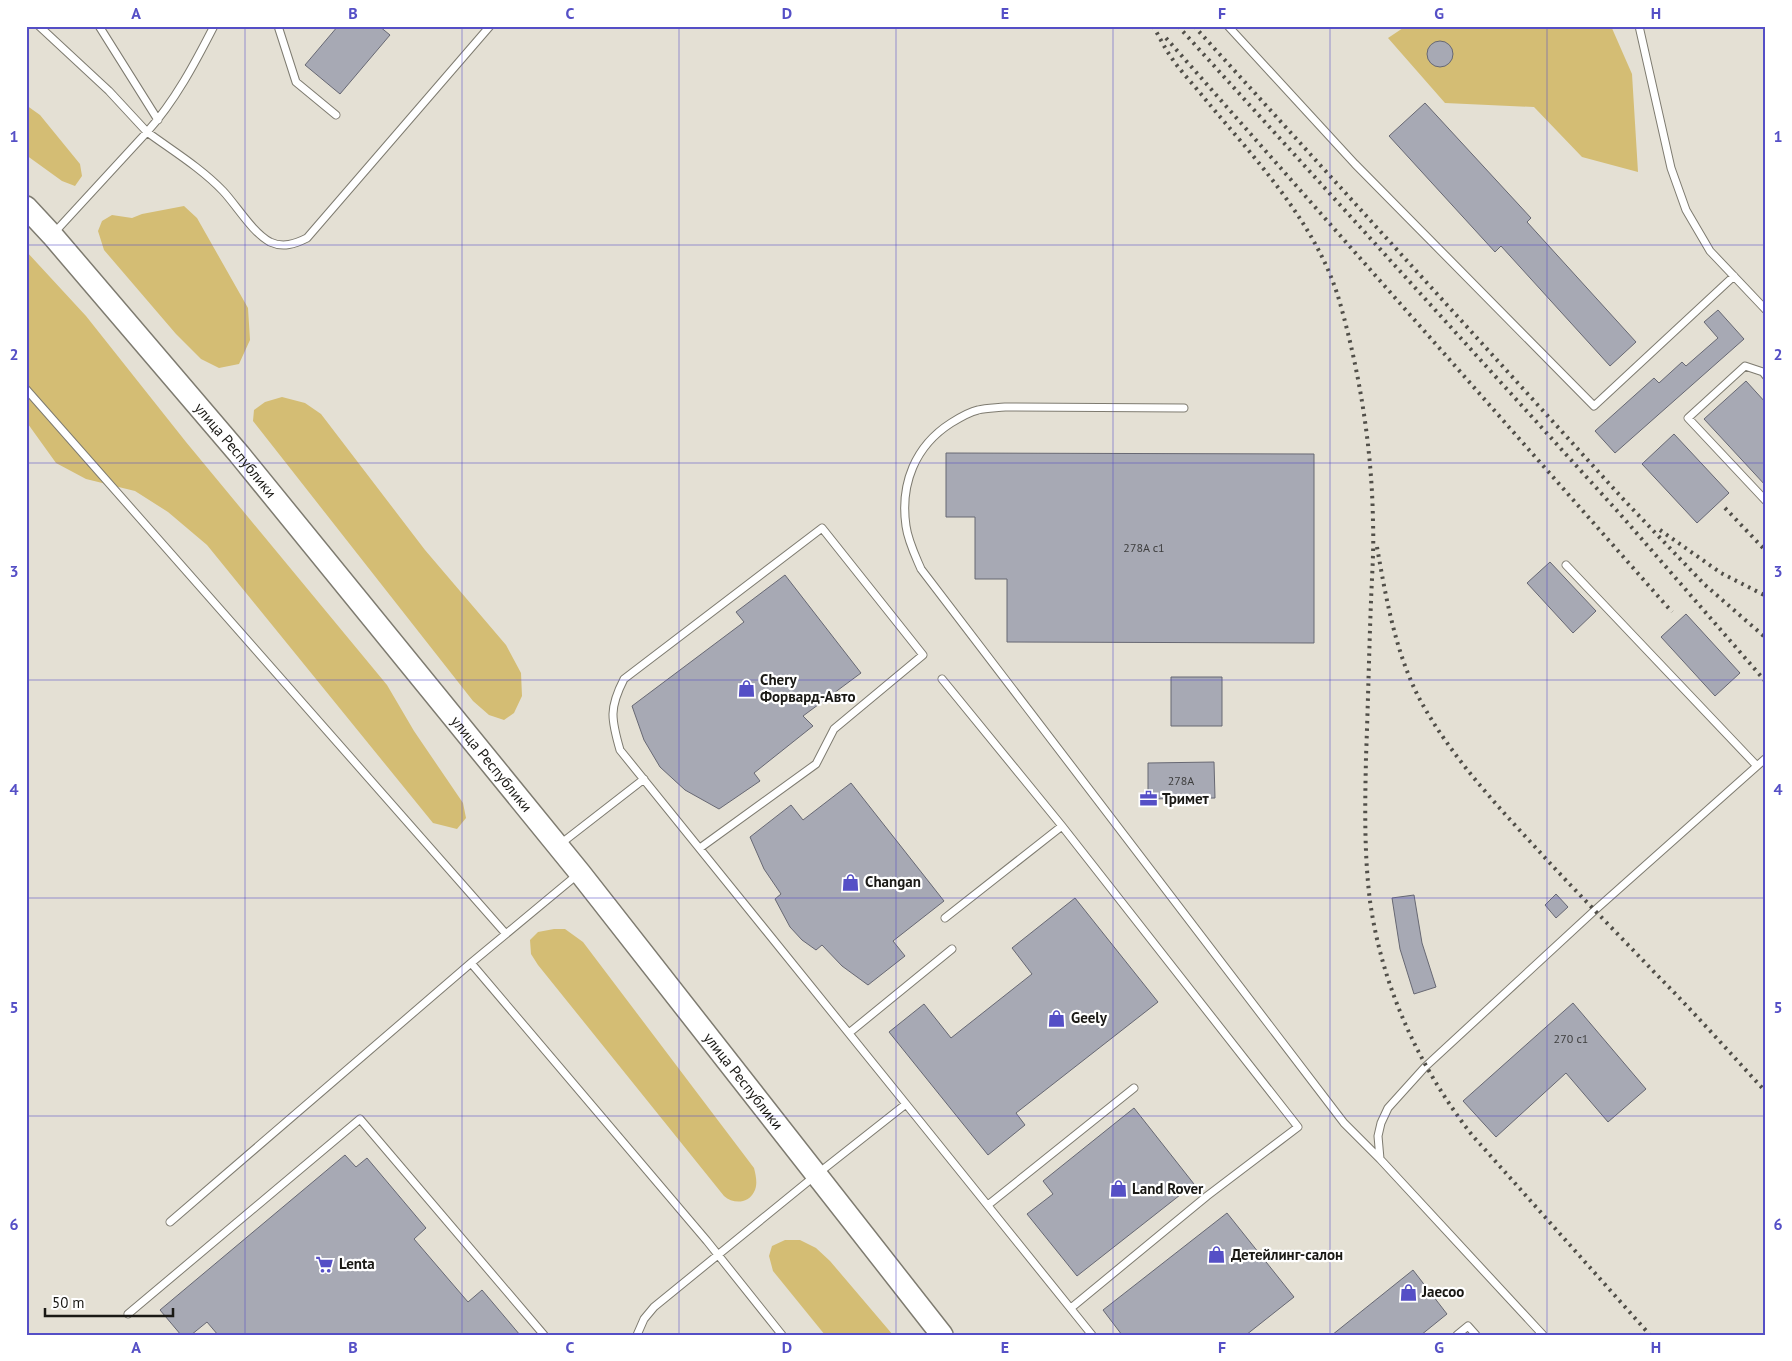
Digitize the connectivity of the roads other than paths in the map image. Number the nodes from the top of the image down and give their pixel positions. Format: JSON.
{"nodes":[{"id":1,"x":39,"y":26,"type":"edge"},
{"id":2,"x":98,"y":26,"type":"edge"},
{"id":3,"x":214,"y":26,"type":"edge"},
{"id":4,"x":278,"y":26,"type":"edge"},
{"id":5,"x":490,"y":26,"type":"edge"},
{"id":6,"x":1228,"y":26,"type":"edge"},
{"id":7,"x":1639,"y":26,"type":"edge"},
{"id":8,"x":336,"y":115,"type":"dead end"},
{"id":9,"x":158,"y":120,"type":"junction"},
{"id":10,"x":147,"y":132,"type":"junction"},
{"id":11,"x":26,"y":207,"type":"edge"},
{"id":12,"x":52,"y":235,"type":"junction"},
{"id":13,"x":1734,"y":276,"type":"junction"},
{"id":14,"x":1766,"y":310,"type":"edge"},
{"id":15,"x":1765,"y":372,"type":"edge"},
{"id":16,"x":26,"y":389,"type":"edge"},
{"id":17,"x":1184,"y":408,"type":"dead end"},
{"id":18,"x":1766,"y":501,"type":"edge"},
{"id":19,"x":1566,"y":565,"type":"dead end"},
{"id":20,"x":942,"y":679,"type":"dead end"},
{"id":21,"x":1766,"y":758,"type":"edge"},
{"id":22,"x":1757,"y":766,"type":"junction"},
{"id":23,"x":644,"y":779,"type":"junction"},
{"id":24,"x":1062,"y":826,"type":"junction"},
{"id":25,"x":558,"y":846,"type":"junction"},
{"id":26,"x":700,"y":848,"type":"junction"},
{"id":27,"x":580,"y":873,"type":"junction"},
{"id":28,"x":945,"y":918,"type":"dead end"},
{"id":29,"x":506,"y":934,"type":"junction"},
{"id":30,"x":952,"y":950,"type":"dead end"},
{"id":31,"x":471,"y":962,"type":"junction"},
{"id":32,"x":849,"y":1033,"type":"junction"},
{"id":33,"x":1134,"y":1088,"type":"dead end"},
{"id":34,"x":906,"y":1104,"type":"junction"},
{"id":35,"x":1380,"y":1159,"type":"junction"},
{"id":36,"x":816,"y":1175,"type":"junction"},
{"id":37,"x":988,"y":1205,"type":"junction"},
{"id":38,"x":170,"y":1222,"type":"dead end"},
{"id":39,"x":717,"y":1254,"type":"junction"},
{"id":40,"x":1070,"y":1308,"type":"junction"},
{"id":41,"x":128,"y":1314,"type":"dead end"},
{"id":42,"x":544,"y":1335,"type":"edge"},
{"id":43,"x":637,"y":1335,"type":"edge"},
{"id":44,"x":782,"y":1335,"type":"edge"},
{"id":45,"x":942,"y":1335,"type":"edge"},
{"id":46,"x":1092,"y":1335,"type":"edge"},
{"id":47,"x":1457,"y":1335,"type":"edge"},
{"id":48,"x":1476,"y":1335,"type":"edge"},
{"id":49,"x":1543,"y":1335,"type":"edge"}],
"edges":[{"from":1,"to":10,"type":"lane"},
{"from":2,"to":9,"type":"lane"},
{"from":3,"to":9,"type":"lane"},
{"from":4,"to":8,"type":"lane"},
{"from":5,"to":10,"type":"lane"},
{"from":6,"to":13,"type":"lane"},
{"from":7,"to":13,"type":"lane"},
{"from":9,"to":10,"type":"lane"},
{"from":10,"to":12,"type":"lane"},
{"from":11,"to":12,"type":"main road","name":"улица Республики"},
{"from":12,"to":25,"type":"main road","name":"улица Республики"},
{"from":13,"to":14,"type":"lane"},
{"from":15,"to":18,"type":"lane"},
{"from":16,"to":29,"type":"lane"},
{"from":17,"to":35,"type":"lane"},
{"from":19,"to":22,"type":"lane"},
{"from":20,"to":24,"type":"lane"},
{"from":21,"to":22,"type":"lane"},
{"from":22,"to":35,"type":"lane"},
{"from":23,"to":25,"type":"lane"},
{"from":23,"to":26,"type":"lane"},
{"from":23,"to":26,"type":"lane"},
{"from":24,"to":28,"type":"lane"},
{"from":24,"to":40,"type":"lane"},
{"from":25,"to":27,"type":"main road","name":"улица Республики"},
{"from":26,"to":32,"type":"lane"},
{"from":27,"to":29,"type":"lane"},
{"from":27,"to":36,"type":"main road","name":"улица Республики"},
{"from":29,"to":31,"type":"lane"},
{"from":30,"to":32,"type":"lane"},
{"from":31,"to":38,"type":"lane"},
{"from":31,"to":39,"type":"lane"},
{"from":32,"to":34,"type":"lane"},
{"from":33,"to":37,"type":"lane"},
{"from":34,"to":36,"type":"lane"},
{"from":34,"to":37,"type":"lane"},
{"from":35,"to":49,"type":"lane"},
{"from":36,"to":39,"type":"lane"},
{"from":36,"to":45,"type":"main road","name":"улица Республики"},
{"from":37,"to":40,"type":"lane"},
{"from":39,"to":43,"type":"lane"},
{"from":39,"to":44,"type":"lane"},
{"from":40,"to":46,"type":"lane"},
{"from":41,"to":42,"type":"lane"},
{"from":47,"to":48,"type":"lane"}]}
